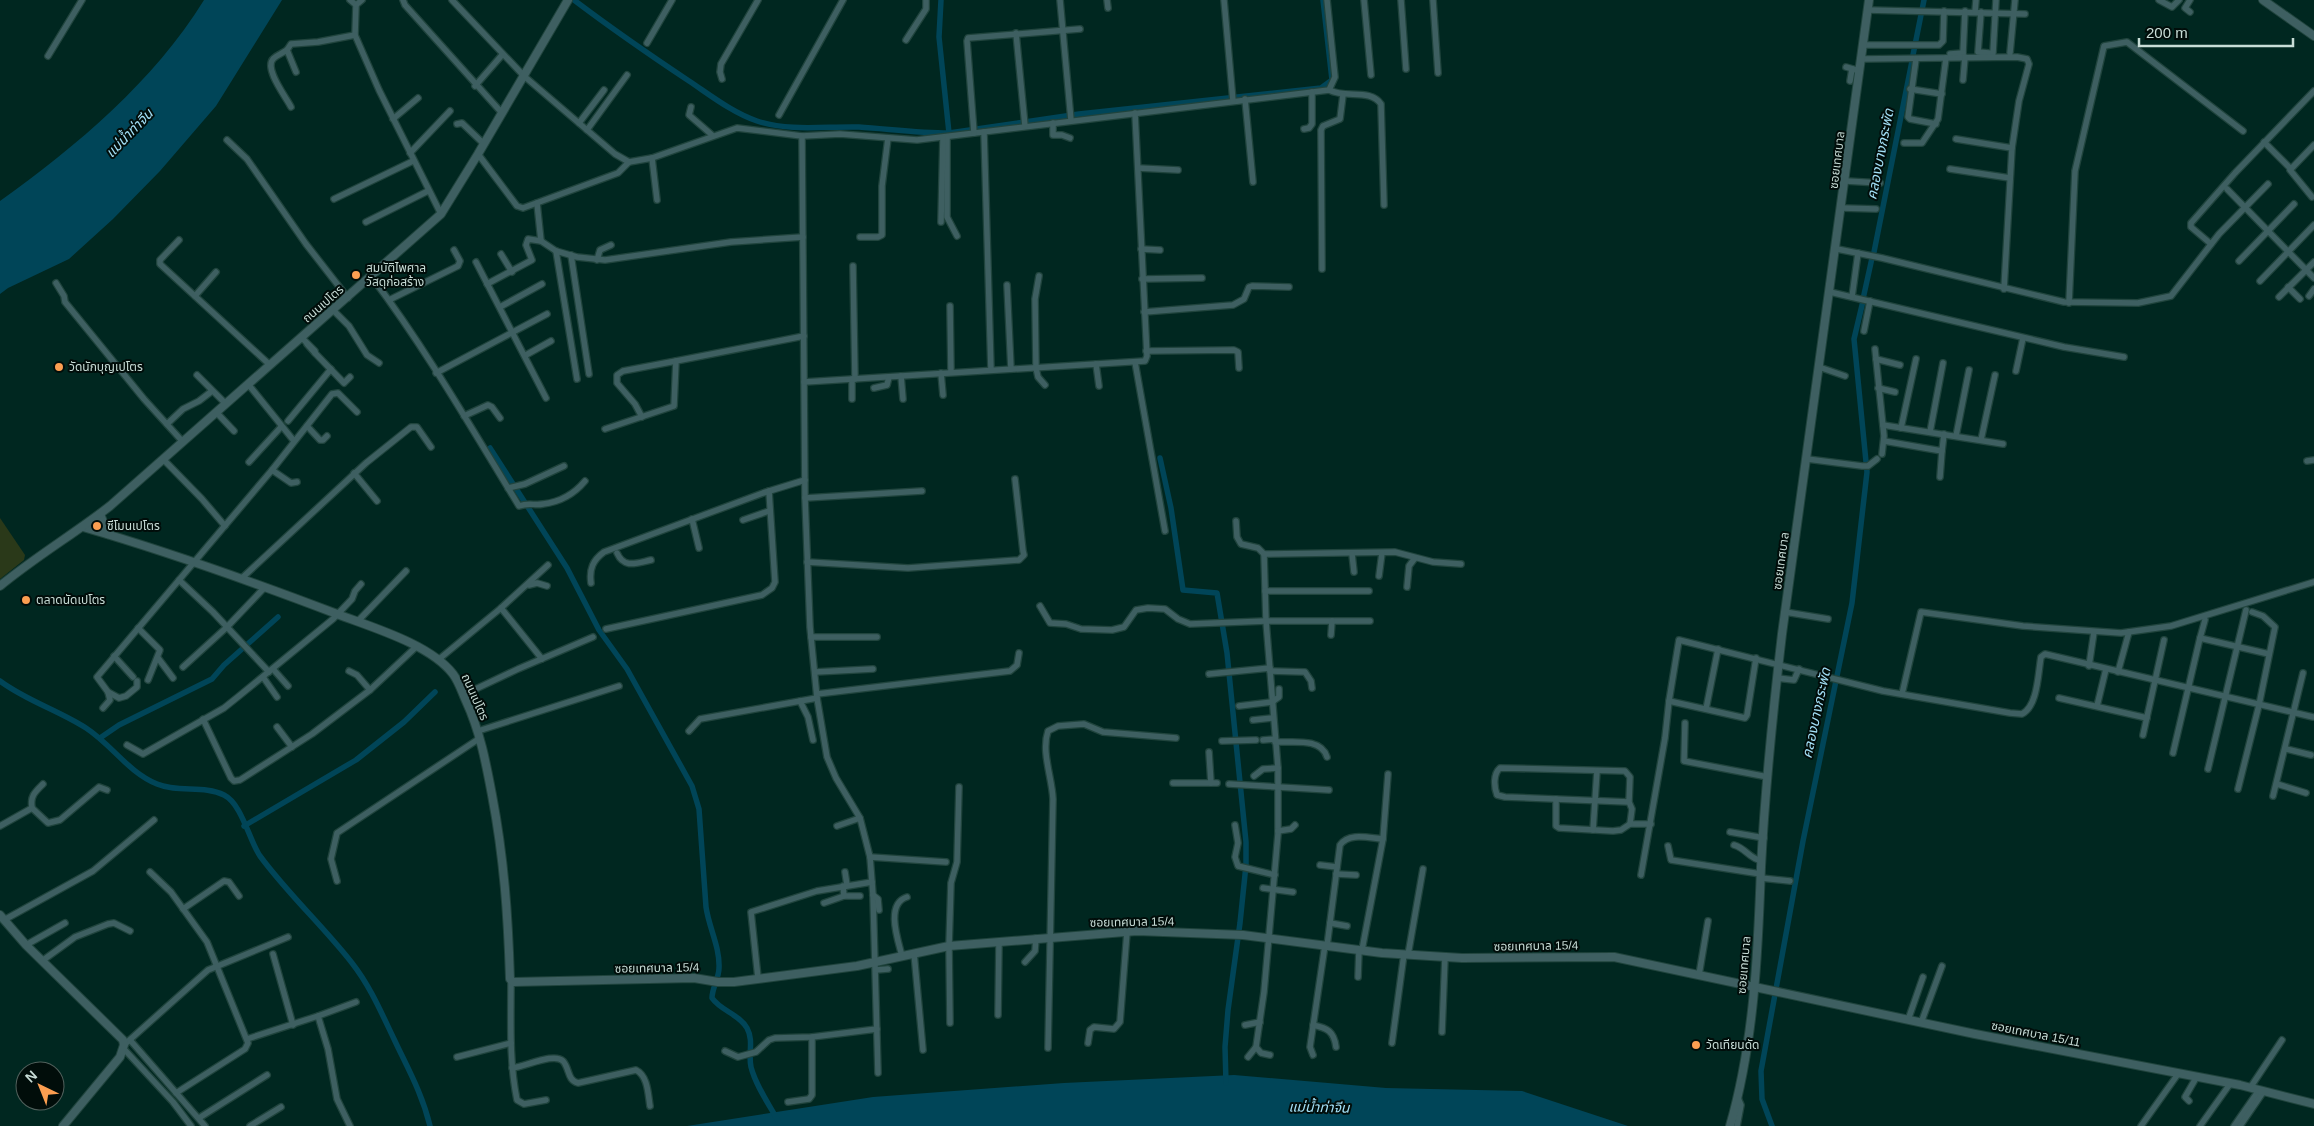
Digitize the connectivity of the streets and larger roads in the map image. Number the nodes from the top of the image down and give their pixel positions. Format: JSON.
{"nodes":[{"id":1,"x":82,"y":0,"type":"edge"},
{"id":2,"x":350,"y":0,"type":"edge"},
{"id":3,"x":362,"y":0,"type":"edge"},
{"id":4,"x":403,"y":0,"type":"edge"},
{"id":5,"x":452,"y":0,"type":"edge"},
{"id":6,"x":672,"y":0,"type":"edge"},
{"id":7,"x":758,"y":0,"type":"edge"},
{"id":8,"x":843,"y":0,"type":"edge"},
{"id":9,"x":926,"y":0,"type":"edge"},
{"id":10,"x":1060,"y":0,"type":"edge"},
{"id":11,"x":1107,"y":0,"type":"edge"},
{"id":12,"x":1224,"y":0,"type":"edge"},
{"id":13,"x":1327,"y":0,"type":"edge"},
{"id":14,"x":1364,"y":0,"type":"edge"},
{"id":15,"x":1401,"y":0,"type":"edge"},
{"id":16,"x":1433,"y":0,"type":"edge"},
{"id":17,"x":1869,"y":0,"type":"edge"},
{"id":18,"x":1976,"y":0,"type":"edge"},
{"id":19,"x":1996,"y":0,"type":"edge"},
{"id":20,"x":2015,"y":0,"type":"edge"},
{"id":21,"x":2160,"y":0,"type":"edge"},
{"id":22,"x":2179,"y":0,"type":"edge"},
{"id":23,"x":2190,"y":0,"type":"edge"},
{"id":24,"x":2263,"y":0,"type":"edge"},
{"id":25,"x":566,"y":4,"type":"edge"},
{"id":26,"x":356,"y":5,"type":"junction"},
{"id":27,"x":1108,"y":8,"type":"dead end"},
{"id":28,"x":1868,"y":10,"type":"junction"},
{"id":29,"x":1944,"y":11,"type":"junction"},
{"id":30,"x":1965,"y":11,"type":"junction"},
{"id":31,"x":1978,"y":12,"type":"junction"},
{"id":32,"x":1995,"y":12,"type":"junction"},
{"id":33,"x":2190,"y":12,"type":"dead end"},
{"id":34,"x":2013,"y":13,"type":"junction"},
{"id":35,"x":2025,"y":14,"type":"dead end"},
{"id":36,"x":1080,"y":29,"type":"dead end"},
{"id":37,"x":1062,"y":30,"type":"junction"},
{"id":38,"x":1016,"y":33,"type":"junction"},
{"id":39,"x":355,"y":35,"type":"junction"},
{"id":40,"x":2314,"y":36,"type":"edge"},
{"id":41,"x":906,"y":40,"type":"dead end"},
{"id":42,"x":647,"y":43,"type":"dead end"},
{"id":43,"x":1863,"y":45,"type":"junction"},
{"id":44,"x":287,"y":50,"type":"junction"},
{"id":45,"x":1993,"y":53,"type":"junction"},
{"id":46,"x":2010,"y":53,"type":"junction"},
{"id":47,"x":2023,"y":53,"type":"dead end"},
{"id":48,"x":502,"y":55,"type":"junction"},
{"id":49,"x":1966,"y":55,"type":"junction"},
{"id":50,"x":48,"y":56,"type":"dead end"},
{"id":51,"x":1948,"y":56,"type":"junction"},
{"id":52,"x":1861,"y":59,"type":"junction"},
{"id":53,"x":1916,"y":59,"type":"junction"},
{"id":54,"x":1406,"y":69,"type":"dead end"},
{"id":55,"x":1853,"y":69,"type":"junction"},
{"id":56,"x":296,"y":72,"type":"dead end"},
{"id":57,"x":1438,"y":72,"type":"dead end"},
{"id":58,"x":1371,"y":75,"type":"dead end"},
{"id":59,"x":524,"y":76,"type":"junction"},
{"id":60,"x":627,"y":76,"type":"dead end"},
{"id":61,"x":722,"y":79,"type":"dead end"},
{"id":62,"x":1963,"y":80,"type":"dead end"},
{"id":63,"x":1850,"y":81,"type":"dead end"},
{"id":64,"x":476,"y":86,"type":"junction"},
{"id":65,"x":1910,"y":89,"type":"junction"},
{"id":66,"x":604,"y":90,"type":"dead end"},
{"id":67,"x":1329,"y":90,"type":"junction"},
{"id":68,"x":2314,"y":91,"type":"edge"},
{"id":69,"x":1312,"y":92,"type":"junction"},
{"id":70,"x":1942,"y":94,"type":"junction"},
{"id":71,"x":1343,"y":95,"type":"junction"},
{"id":72,"x":1232,"y":97,"type":"junction"},
{"id":73,"x":418,"y":98,"type":"dead end"},
{"id":74,"x":1245,"y":100,"type":"junction"},
{"id":75,"x":291,"y":107,"type":"dead end"},
{"id":76,"x":691,"y":108,"type":"dead end"},
{"id":77,"x":450,"y":111,"type":"dead end"},
{"id":78,"x":1135,"y":112,"type":"junction"},
{"id":79,"x":502,"y":114,"type":"junction"},
{"id":80,"x":778,"y":115,"type":"dead end"},
{"id":81,"x":393,"y":119,"type":"junction"},
{"id":82,"x":1071,"y":120,"type":"junction"},
{"id":83,"x":1053,"y":122,"type":"junction"},
{"id":84,"x":579,"y":123,"type":"junction"},
{"id":85,"x":457,"y":124,"type":"dead end"},
{"id":86,"x":1936,"y":124,"type":"junction"},
{"id":87,"x":1025,"y":125,"type":"junction"},
{"id":88,"x":1304,"y":129,"type":"dead end"},
{"id":89,"x":587,"y":130,"type":"junction"},
{"id":90,"x":2243,"y":131,"type":"dead end"},
{"id":91,"x":973,"y":132,"type":"junction"},
{"id":92,"x":984,"y":132,"type":"junction"},
{"id":93,"x":712,"y":135,"type":"junction"},
{"id":94,"x":802,"y":136,"type":"junction"},
{"id":95,"x":888,"y":138,"type":"junction"},
{"id":96,"x":945,"y":138,"type":"junction"},
{"id":97,"x":1070,"y":138,"type":"dead end"},
{"id":98,"x":1956,"y":139,"type":"dead end"},
{"id":99,"x":227,"y":140,"type":"dead end"},
{"id":100,"x":2264,"y":142,"type":"junction"},
{"id":101,"x":1904,"y":143,"type":"dead end"},
{"id":102,"x":484,"y":144,"type":"junction"},
{"id":103,"x":2314,"y":145,"type":"edge"},
{"id":104,"x":2012,"y":148,"type":"junction"},
{"id":105,"x":410,"y":153,"type":"junction"},
{"id":106,"x":478,"y":154,"type":"junction"},
{"id":107,"x":652,"y":158,"type":"junction"},
{"id":108,"x":413,"y":161,"type":"junction"},
{"id":109,"x":629,"y":162,"type":"junction"},
{"id":110,"x":1138,"y":168,"type":"junction"},
{"id":111,"x":2290,"y":168,"type":"junction"},
{"id":112,"x":1950,"y":169,"type":"dead end"},
{"id":113,"x":1178,"y":170,"type":"dead end"},
{"id":114,"x":2010,"y":178,"type":"junction"},
{"id":115,"x":1846,"y":181,"type":"junction"},
{"id":116,"x":1253,"y":182,"type":"dead end"},
{"id":117,"x":1880,"y":183,"type":"dead end"},
{"id":118,"x":2268,"y":184,"type":"dead end"},
{"id":119,"x":2227,"y":189,"type":"dead end"},
{"id":120,"x":428,"y":191,"type":"junction"},
{"id":121,"x":2312,"y":197,"type":"dead end"},
{"id":122,"x":334,"y":199,"type":"dead end"},
{"id":123,"x":657,"y":200,"type":"dead end"},
{"id":124,"x":537,"y":203,"type":"junction"},
{"id":125,"x":2294,"y":204,"type":"dead end"},
{"id":126,"x":1384,"y":205,"type":"dead end"},
{"id":127,"x":2244,"y":207,"type":"junction"},
{"id":128,"x":1842,"y":208,"type":"junction"},
{"id":129,"x":1876,"y":208,"type":"dead end"},
{"id":130,"x":441,"y":214,"type":"junction"},
{"id":131,"x":366,"y":222,"type":"dead end"},
{"id":132,"x":941,"y":222,"type":"dead end"},
{"id":133,"x":2314,"y":225,"type":"edge"},
{"id":134,"x":2268,"y":231,"type":"junction"},
{"id":135,"x":957,"y":236,"type":"dead end"},
{"id":136,"x":803,"y":237,"type":"junction"},
{"id":137,"x":860,"y":237,"type":"dead end"},
{"id":138,"x":179,"y":240,"type":"dead end"},
{"id":139,"x":541,"y":240,"type":"junction"},
{"id":140,"x":2212,"y":244,"type":"junction"},
{"id":141,"x":611,"y":245,"type":"dead end"},
{"id":142,"x":1141,"y":249,"type":"junction"},
{"id":143,"x":1836,"y":249,"type":"junction"},
{"id":144,"x":454,"y":250,"type":"dead end"},
{"id":145,"x":1160,"y":250,"type":"dead end"},
{"id":146,"x":556,"y":251,"type":"junction"},
{"id":147,"x":2289,"y":252,"type":"junction"},
{"id":148,"x":1858,"y":253,"type":"junction"},
{"id":149,"x":501,"y":254,"type":"dead end"},
{"id":150,"x":570,"y":255,"type":"junction"},
{"id":151,"x":597,"y":260,"type":"junction"},
{"id":152,"x":2239,"y":261,"type":"dead end"},
{"id":153,"x":476,"y":262,"type":"dead end"},
{"id":154,"x":2314,"y":262,"type":"edge"},
{"id":155,"x":853,"y":266,"type":"dead end"},
{"id":156,"x":1322,"y":269,"type":"dead end"},
{"id":157,"x":2306,"y":270,"type":"junction"},
{"id":158,"x":216,"y":272,"type":"dead end"},
{"id":159,"x":512,"y":272,"type":"junction"},
{"id":160,"x":371,"y":276,"type":"junction"},
{"id":161,"x":1039,"y":276,"type":"dead end"},
{"id":162,"x":1202,"y":278,"type":"dead end"},
{"id":163,"x":2314,"y":278,"type":"edge"},
{"id":164,"x":1142,"y":279,"type":"junction"},
{"id":165,"x":2260,"y":281,"type":"dead end"},
{"id":166,"x":56,"y":283,"type":"dead end"},
{"id":167,"x":488,"y":284,"type":"junction"},
{"id":168,"x":542,"y":284,"type":"dead end"},
{"id":169,"x":1007,"y":284,"type":"dead end"},
{"id":170,"x":1289,"y":287,"type":"dead end"},
{"id":171,"x":2288,"y":287,"type":"junction"},
{"id":172,"x":2004,"y":289,"type":"junction"},
{"id":173,"x":2314,"y":289,"type":"edge"},
{"id":174,"x":1830,"y":292,"type":"junction"},
{"id":175,"x":195,"y":296,"type":"junction"},
{"id":176,"x":2279,"y":296,"type":"dead end"},
{"id":177,"x":2309,"y":296,"type":"dead end"},
{"id":178,"x":1852,"y":297,"type":"junction"},
{"id":179,"x":348,"y":298,"type":"junction"},
{"id":180,"x":2300,"y":299,"type":"dead end"},
{"id":181,"x":389,"y":300,"type":"junction"},
{"id":182,"x":1870,"y":301,"type":"junction"},
{"id":183,"x":2069,"y":303,"type":"junction"},
{"id":184,"x":950,"y":306,"type":"dead end"},
{"id":185,"x":500,"y":307,"type":"junction"},
{"id":186,"x":334,"y":310,"type":"junction"},
{"id":187,"x":1144,"y":312,"type":"junction"},
{"id":188,"x":547,"y":314,"type":"dead end"},
{"id":189,"x":512,"y":331,"type":"junction"},
{"id":190,"x":1864,"y":331,"type":"dead end"},
{"id":191,"x":804,"y":336,"type":"junction"},
{"id":192,"x":2023,"y":338,"type":"junction"},
{"id":193,"x":304,"y":341,"type":"junction"},
{"id":194,"x":552,"y":341,"type":"dead end"},
{"id":195,"x":1875,"y":349,"type":"dead end"},
{"id":196,"x":1146,"y":351,"type":"junction"},
{"id":197,"x":526,"y":355,"type":"junction"},
{"id":198,"x":2124,"y":356,"type":"dead end"},
{"id":199,"x":1876,"y":359,"type":"junction"},
{"id":200,"x":1916,"y":359,"type":"dead end"},
{"id":201,"x":676,"y":361,"type":"junction"},
{"id":202,"x":1141,"y":361,"type":"junction"},
{"id":203,"x":379,"y":363,"type":"dead end"},
{"id":204,"x":1944,"y":363,"type":"dead end"},
{"id":205,"x":1096,"y":364,"type":"junction"},
{"id":206,"x":270,"y":365,"type":"junction"},
{"id":207,"x":1900,"y":365,"type":"dead end"},
{"id":208,"x":1819,"y":367,"type":"junction"},
{"id":209,"x":1036,"y":368,"type":"junction"},
{"id":210,"x":1239,"y":368,"type":"dead end"},
{"id":211,"x":331,"y":369,"type":"junction"},
{"id":212,"x":1011,"y":369,"type":"junction"},
{"id":213,"x":991,"y":370,"type":"junction"},
{"id":214,"x":1968,"y":370,"type":"dead end"},
{"id":215,"x":2016,"y":371,"type":"dead end"},
{"id":216,"x":951,"y":372,"type":"junction"},
{"id":217,"x":436,"y":373,"type":"junction"},
{"id":218,"x":941,"y":373,"type":"junction"},
{"id":219,"x":589,"y":374,"type":"dead end"},
{"id":220,"x":197,"y":375,"type":"dead end"},
{"id":221,"x":1995,"y":375,"type":"dead end"},
{"id":222,"x":901,"y":376,"type":"junction"},
{"id":223,"x":1845,"y":376,"type":"dead end"},
{"id":224,"x":350,"y":377,"type":"dead end"},
{"id":225,"x":889,"y":377,"type":"junction"},
{"id":226,"x":853,"y":379,"type":"junction"},
{"id":227,"x":577,"y":380,"type":"dead end"},
{"id":228,"x":804,"y":382,"type":"junction"},
{"id":229,"x":248,"y":384,"type":"junction"},
{"id":230,"x":1044,"y":385,"type":"dead end"},
{"id":231,"x":1099,"y":386,"type":"dead end"},
{"id":232,"x":874,"y":388,"type":"dead end"},
{"id":233,"x":1878,"y":388,"type":"junction"},
{"id":234,"x":212,"y":391,"type":"junction"},
{"id":235,"x":1895,"y":392,"type":"dead end"},
{"id":236,"x":943,"y":395,"type":"dead end"},
{"id":237,"x":546,"y":398,"type":"dead end"},
{"id":238,"x":903,"y":398,"type":"dead end"},
{"id":239,"x":852,"y":399,"type":"dead end"},
{"id":240,"x":226,"y":404,"type":"junction"},
{"id":241,"x":216,"y":412,"type":"junction"},
{"id":242,"x":357,"y":412,"type":"dead end"},
{"id":243,"x":464,"y":416,"type":"junction"},
{"id":244,"x":642,"y":417,"type":"junction"},
{"id":245,"x":500,"y":418,"type":"dead end"},
{"id":246,"x":288,"y":421,"type":"dead end"},
{"id":247,"x":166,"y":424,"type":"junction"},
{"id":248,"x":1883,"y":425,"type":"junction"},
{"id":249,"x":307,"y":426,"type":"junction"},
{"id":250,"x":282,"y":427,"type":"junction"},
{"id":251,"x":1901,"y":428,"type":"junction"},
{"id":252,"x":605,"y":429,"type":"dead end"},
{"id":253,"x":234,"y":431,"type":"dead end"},
{"id":254,"x":1930,"y":432,"type":"junction"},
{"id":255,"x":1944,"y":434,"type":"junction"},
{"id":256,"x":327,"y":436,"type":"dead end"},
{"id":257,"x":1956,"y":436,"type":"junction"},
{"id":258,"x":1981,"y":440,"type":"junction"},
{"id":259,"x":294,"y":441,"type":"junction"},
{"id":260,"x":1884,"y":441,"type":"junction"},
{"id":261,"x":183,"y":442,"type":"junction"},
{"id":262,"x":2003,"y":444,"type":"dead end"},
{"id":263,"x":431,"y":447,"type":"dead end"},
{"id":264,"x":1942,"y":451,"type":"junction"},
{"id":265,"x":1882,"y":454,"type":"dead end"},
{"id":266,"x":1807,"y":458,"type":"junction"},
{"id":267,"x":1877,"y":459,"type":"dead end"},
{"id":268,"x":164,"y":460,"type":"junction"},
{"id":269,"x":2314,"y":460,"type":"edge"},
{"id":270,"x":2307,"y":461,"type":"dead end"},
{"id":271,"x":250,"y":462,"type":"dead end"},
{"id":272,"x":564,"y":466,"type":"dead end"},
{"id":273,"x":272,"y":470,"type":"junction"},
{"id":274,"x":354,"y":473,"type":"junction"},
{"id":275,"x":1940,"y":477,"type":"dead end"},
{"id":276,"x":1015,"y":479,"type":"dead end"},
{"id":277,"x":805,"y":480,"type":"junction"},
{"id":278,"x":586,"y":481,"type":"dead end"},
{"id":279,"x":297,"y":482,"type":"dead end"},
{"id":280,"x":510,"y":488,"type":"junction"},
{"id":281,"x":769,"y":491,"type":"junction"},
{"id":282,"x":922,"y":492,"type":"dead end"},
{"id":283,"x":805,"y":498,"type":"junction"},
{"id":284,"x":377,"y":501,"type":"dead end"},
{"id":285,"x":769,"y":511,"type":"junction"},
{"id":286,"x":100,"y":514,"type":"junction"},
{"id":287,"x":692,"y":519,"type":"junction"},
{"id":288,"x":743,"y":520,"type":"dead end"},
{"id":289,"x":1236,"y":521,"type":"dead end"},
{"id":290,"x":225,"y":526,"type":"junction"},
{"id":291,"x":84,"y":527,"type":"junction"},
{"id":292,"x":1165,"y":530,"type":"dead end"},
{"id":293,"x":108,"y":534,"type":"junction"},
{"id":294,"x":699,"y":548,"type":"dead end"},
{"id":295,"x":616,"y":550,"type":"junction"},
{"id":296,"x":1382,"y":553,"type":"junction"},
{"id":297,"x":1264,"y":554,"type":"junction"},
{"id":298,"x":1352,"y":554,"type":"junction"},
{"id":299,"x":1415,"y":558,"type":"junction"},
{"id":300,"x":651,"y":560,"type":"dead end"},
{"id":301,"x":195,"y":561,"type":"junction"},
{"id":302,"x":807,"y":562,"type":"junction"},
{"id":303,"x":1461,"y":564,"type":"dead end"},
{"id":304,"x":548,"y":565,"type":"dead end"},
{"id":305,"x":406,"y":571,"type":"dead end"},
{"id":306,"x":1354,"y":572,"type":"dead end"},
{"id":307,"x":1379,"y":576,"type":"dead end"},
{"id":308,"x":242,"y":578,"type":"junction"},
{"id":309,"x":179,"y":580,"type":"junction"},
{"id":310,"x":2314,"y":582,"type":"edge"},
{"id":311,"x":591,"y":583,"type":"dead end"},
{"id":312,"x":361,"y":584,"type":"dead end"},
{"id":313,"x":0,"y":586,"type":"edge"},
{"id":314,"x":265,"y":586,"type":"junction"},
{"id":315,"x":527,"y":586,"type":"junction"},
{"id":316,"x":547,"y":586,"type":"dead end"},
{"id":317,"x":1407,"y":587,"type":"dead end"},
{"id":318,"x":1265,"y":591,"type":"junction"},
{"id":319,"x":1370,"y":591,"type":"dead end"},
{"id":320,"x":1040,"y":606,"type":"dead end"},
{"id":321,"x":502,"y":608,"type":"junction"},
{"id":322,"x":2246,"y":610,"type":"dead end"},
{"id":323,"x":1785,"y":612,"type":"junction"},
{"id":324,"x":2252,"y":612,"type":"dead end"},
{"id":325,"x":338,"y":614,"type":"junction"},
{"id":326,"x":1828,"y":619,"type":"dead end"},
{"id":327,"x":2205,"y":620,"type":"dead end"},
{"id":328,"x":358,"y":621,"type":"junction"},
{"id":329,"x":1266,"y":621,"type":"junction"},
{"id":330,"x":1332,"y":621,"type":"junction"},
{"id":331,"x":1370,"y":621,"type":"dead end"},
{"id":332,"x":227,"y":627,"type":"junction"},
{"id":333,"x":138,"y":628,"type":"junction"},
{"id":334,"x":606,"y":629,"type":"dead end"},
{"id":335,"x":2094,"y":632,"type":"junction"},
{"id":336,"x":2129,"y":632,"type":"junction"},
{"id":337,"x":1331,"y":635,"type":"dead end"},
{"id":338,"x":593,"y":637,"type":"dead end"},
{"id":339,"x":811,"y":637,"type":"junction"},
{"id":340,"x":877,"y":638,"type":"dead end"},
{"id":341,"x":2200,"y":638,"type":"junction"},
{"id":342,"x":2164,"y":640,"type":"dead end"},
{"id":343,"x":2237,"y":646,"type":"junction"},
{"id":344,"x":416,"y":647,"type":"junction"},
{"id":345,"x":1718,"y":649,"type":"junction"},
{"id":346,"x":1019,"y":652,"type":"dead end"},
{"id":347,"x":2270,"y":654,"type":"junction"},
{"id":348,"x":114,"y":656,"type":"junction"},
{"id":349,"x":158,"y":658,"type":"junction"},
{"id":350,"x":542,"y":658,"type":"junction"},
{"id":351,"x":1756,"y":658,"type":"junction"},
{"id":352,"x":438,"y":660,"type":"junction"},
{"id":353,"x":1779,"y":664,"type":"junction"},
{"id":354,"x":2089,"y":666,"type":"junction"},
{"id":355,"x":183,"y":667,"type":"dead end"},
{"id":356,"x":873,"y":669,"type":"dead end"},
{"id":357,"x":1799,"y":669,"type":"junction"},
{"id":358,"x":1270,"y":670,"type":"junction"},
{"id":359,"x":2106,"y":670,"type":"junction"},
{"id":360,"x":271,"y":671,"type":"junction"},
{"id":361,"x":349,"y":671,"type":"dead end"},
{"id":362,"x":814,"y":672,"type":"junction"},
{"id":363,"x":2118,"y":672,"type":"junction"},
{"id":364,"x":2303,"y":673,"type":"dead end"},
{"id":365,"x":1209,"y":674,"type":"dead end"},
{"id":366,"x":263,"y":677,"type":"junction"},
{"id":367,"x":173,"y":678,"type":"dead end"},
{"id":368,"x":1777,"y":678,"type":"junction"},
{"id":369,"x":148,"y":680,"type":"dead end"},
{"id":370,"x":2156,"y":682,"type":"junction"},
{"id":371,"x":288,"y":686,"type":"dead end"},
{"id":372,"x":619,"y":686,"type":"dead end"},
{"id":373,"x":1312,"y":688,"type":"dead end"},
{"id":374,"x":1279,"y":689,"type":"dead end"},
{"id":375,"x":2189,"y":689,"type":"junction"},
{"id":376,"x":370,"y":690,"type":"junction"},
{"id":377,"x":108,"y":692,"type":"junction"},
{"id":378,"x":1902,"y":694,"type":"junction"},
{"id":379,"x":463,"y":695,"type":"junction"},
{"id":380,"x":817,"y":696,"type":"junction"},
{"id":381,"x":277,"y":697,"type":"dead end"},
{"id":382,"x":2225,"y":697,"type":"junction"},
{"id":383,"x":2059,"y":698,"type":"dead end"},
{"id":384,"x":800,"y":701,"type":"junction"},
{"id":385,"x":1669,"y":701,"type":"junction"},
{"id":386,"x":1272,"y":702,"type":"junction"},
{"id":387,"x":2260,"y":705,"type":"junction"},
{"id":388,"x":1239,"y":706,"type":"dead end"},
{"id":389,"x":2097,"y":706,"type":"junction"},
{"id":390,"x":103,"y":708,"type":"dead end"},
{"id":391,"x":1706,"y":709,"type":"junction"},
{"id":392,"x":2294,"y":713,"type":"junction"},
{"id":393,"x":2313,"y":717,"type":"edge"},
{"id":394,"x":1273,"y":718,"type":"junction"},
{"id":395,"x":2147,"y":718,"type":"junction"},
{"id":396,"x":203,"y":719,"type":"junction"},
{"id":397,"x":1253,"y":720,"type":"dead end"},
{"id":398,"x":1685,"y":723,"type":"dead end"},
{"id":399,"x":277,"y":727,"type":"dead end"},
{"id":400,"x":689,"y":730,"type":"dead end"},
{"id":401,"x":479,"y":735,"type":"junction"},
{"id":402,"x":2143,"y":735,"type":"dead end"},
{"id":403,"x":1176,"y":738,"type":"dead end"},
{"id":404,"x":813,"y":740,"type":"dead end"},
{"id":405,"x":1256,"y":740,"type":"dead end"},
{"id":406,"x":1264,"y":740,"type":"dead end"},
{"id":407,"x":1222,"y":741,"type":"dead end"},
{"id":408,"x":1275,"y":741,"type":"junction"},
{"id":409,"x":128,"y":745,"type":"dead end"},
{"id":410,"x":292,"y":747,"type":"junction"},
{"id":411,"x":2286,"y":749,"type":"junction"},
{"id":412,"x":1209,"y":752,"type":"dead end"},
{"id":413,"x":2173,"y":752,"type":"dead end"},
{"id":414,"x":2311,"y":755,"type":"dead end"},
{"id":415,"x":1327,"y":757,"type":"dead end"},
{"id":416,"x":1278,"y":768,"type":"junction"},
{"id":417,"x":2208,"y":769,"type":"dead end"},
{"id":418,"x":1597,"y":771,"type":"junction"},
{"id":419,"x":1388,"y":774,"type":"dead end"},
{"id":420,"x":1254,"y":776,"type":"dead end"},
{"id":421,"x":1768,"y":777,"type":"junction"},
{"id":422,"x":1173,"y":783,"type":"dead end"},
{"id":423,"x":1235,"y":783,"type":"dead end"},
{"id":424,"x":43,"y":784,"type":"dead end"},
{"id":425,"x":2277,"y":784,"type":"junction"},
{"id":426,"x":1278,"y":786,"type":"junction"},
{"id":427,"x":959,"y":787,"type":"dead end"},
{"id":428,"x":2238,"y":789,"type":"dead end"},
{"id":429,"x":107,"y":790,"type":"dead end"},
{"id":430,"x":1329,"y":790,"type":"dead end"},
{"id":431,"x":2306,"y":793,"type":"dead end"},
{"id":432,"x":2273,"y":796,"type":"dead end"},
{"id":433,"x":1556,"y":799,"type":"junction"},
{"id":434,"x":1596,"y":800,"type":"junction"},
{"id":435,"x":1629,"y":802,"type":"junction"},
{"id":436,"x":32,"y":808,"type":"junction"},
{"id":437,"x":860,"y":818,"type":"junction"},
{"id":438,"x":154,"y":820,"type":"dead end"},
{"id":439,"x":1630,"y":824,"type":"junction"},
{"id":440,"x":1651,"y":824,"type":"junction"},
{"id":441,"x":1235,"y":825,"type":"dead end"},
{"id":442,"x":1295,"y":825,"type":"dead end"},
{"id":443,"x":0,"y":826,"type":"edge"},
{"id":444,"x":837,"y":826,"type":"dead end"},
{"id":445,"x":1593,"y":830,"type":"junction"},
{"id":446,"x":1278,"y":831,"type":"junction"},
{"id":447,"x":1730,"y":832,"type":"dead end"},
{"id":448,"x":1764,"y":838,"type":"junction"},
{"id":449,"x":1383,"y":839,"type":"junction"},
{"id":450,"x":1734,"y":845,"type":"dead end"},
{"id":451,"x":1668,"y":846,"type":"dead end"},
{"id":452,"x":870,"y":857,"type":"junction"},
{"id":453,"x":1762,"y":861,"type":"junction"},
{"id":454,"x":946,"y":862,"type":"dead end"},
{"id":455,"x":1320,"y":865,"type":"dead end"},
{"id":456,"x":1423,"y":869,"type":"dead end"},
{"id":457,"x":1337,"y":870,"type":"junction"},
{"id":458,"x":150,"y":872,"type":"dead end"},
{"id":459,"x":845,"y":872,"type":"dead end"},
{"id":460,"x":1275,"y":874,"type":"junction"},
{"id":461,"x":1356,"y":875,"type":"dead end"},
{"id":462,"x":1641,"y":875,"type":"dead end"},
{"id":463,"x":1761,"y":876,"type":"junction"},
{"id":464,"x":337,"y":881,"type":"dead end"},
{"id":465,"x":1790,"y":881,"type":"dead end"},
{"id":466,"x":872,"y":882,"type":"junction"},
{"id":467,"x":845,"y":885,"type":"junction"},
{"id":468,"x":1263,"y":888,"type":"dead end"},
{"id":469,"x":1273,"y":890,"type":"junction"},
{"id":470,"x":1293,"y":892,"type":"dead end"},
{"id":471,"x":873,"y":895,"type":"junction"},
{"id":472,"x":238,"y":896,"type":"dead end"},
{"id":473,"x":844,"y":896,"type":"junction"},
{"id":474,"x":860,"y":896,"type":"dead end"},
{"id":475,"x":907,"y":897,"type":"dead end"},
{"id":476,"x":824,"y":903,"type":"dead end"},
{"id":477,"x":183,"y":909,"type":"junction"},
{"id":478,"x":879,"y":910,"type":"dead end"},
{"id":479,"x":2,"y":917,"type":"edge"},
{"id":480,"x":1708,"y":922,"type":"dead end"},
{"id":481,"x":65,"y":923,"type":"dead end"},
{"id":482,"x":1330,"y":923,"type":"junction"},
{"id":483,"x":1347,"y":926,"type":"dead end"},
{"id":484,"x":130,"y":931,"type":"dead end"},
{"id":485,"x":1127,"y":932,"type":"junction"},
{"id":486,"x":288,"y":937,"type":"dead end"},
{"id":487,"x":1049,"y":937,"type":"junction"},
{"id":488,"x":1036,"y":938,"type":"junction"},
{"id":489,"x":1269,"y":939,"type":"junction"},
{"id":490,"x":999,"y":942,"type":"junction"},
{"id":491,"x":26,"y":946,"type":"junction"},
{"id":492,"x":948,"y":946,"type":"junction"},
{"id":493,"x":1326,"y":946,"type":"junction"},
{"id":494,"x":1361,"y":950,"type":"junction"},
{"id":495,"x":914,"y":953,"type":"junction"},
{"id":496,"x":273,"y":954,"type":"dead end"},
{"id":497,"x":1406,"y":954,"type":"junction"},
{"id":498,"x":902,"y":956,"type":"junction"},
{"id":499,"x":1445,"y":957,"type":"junction"},
{"id":500,"x":42,"y":962,"type":"junction"},
{"id":501,"x":1025,"y":962,"type":"dead end"},
{"id":502,"x":217,"y":965,"type":"junction"},
{"id":503,"x":1942,"y":966,"type":"dead end"},
{"id":504,"x":876,"y":967,"type":"junction"},
{"id":505,"x":888,"y":969,"type":"dead end"},
{"id":506,"x":1699,"y":975,"type":"junction"},
{"id":507,"x":1358,"y":977,"type":"dead end"},
{"id":508,"x":1923,"y":977,"type":"dead end"},
{"id":509,"x":758,"y":978,"type":"junction"},
{"id":510,"x":511,"y":981,"type":"junction"},
{"id":511,"x":1754,"y":988,"type":"junction"},
{"id":512,"x":356,"y":1002,"type":"dead end"},
{"id":513,"x":998,"y":1015,"type":"dead end"},
{"id":514,"x":318,"y":1016,"type":"junction"},
{"id":515,"x":1908,"y":1020,"type":"junction"},
{"id":516,"x":1260,"y":1022,"type":"junction"},
{"id":517,"x":950,"y":1023,"type":"dead end"},
{"id":518,"x":1921,"y":1023,"type":"junction"},
{"id":519,"x":293,"y":1025,"type":"junction"},
{"id":520,"x":1245,"y":1025,"type":"dead end"},
{"id":521,"x":1313,"y":1025,"type":"junction"},
{"id":522,"x":876,"y":1029,"type":"junction"},
{"id":523,"x":1442,"y":1032,"type":"dead end"},
{"id":524,"x":812,"y":1037,"type":"junction"},
{"id":525,"x":247,"y":1039,"type":"junction"},
{"id":526,"x":2282,"y":1040,"type":"dead end"},
{"id":527,"x":511,"y":1043,"type":"junction"},
{"id":528,"x":1088,"y":1043,"type":"dead end"},
{"id":529,"x":1392,"y":1044,"type":"dead end"},
{"id":530,"x":126,"y":1045,"type":"junction"},
{"id":531,"x":1256,"y":1047,"type":"junction"},
{"id":532,"x":1336,"y":1047,"type":"dead end"},
{"id":533,"x":1048,"y":1048,"type":"dead end"},
{"id":534,"x":923,"y":1050,"type":"dead end"},
{"id":535,"x":725,"y":1051,"type":"dead end"},
{"id":536,"x":1270,"y":1055,"type":"dead end"},
{"id":537,"x":1313,"y":1055,"type":"dead end"},
{"id":538,"x":457,"y":1057,"type":"dead end"},
{"id":539,"x":1248,"y":1057,"type":"dead end"},
{"id":540,"x":512,"y":1068,"type":"junction"},
{"id":541,"x":878,"y":1073,"type":"dead end"},
{"id":542,"x":2178,"y":1074,"type":"junction"},
{"id":543,"x":267,"y":1075,"type":"dead end"},
{"id":544,"x":2196,"y":1078,"type":"junction"},
{"id":545,"x":2230,"y":1084,"type":"junction"},
{"id":546,"x":2250,"y":1088,"type":"junction"},
{"id":547,"x":2262,"y":1091,"type":"junction"},
{"id":548,"x":176,"y":1092,"type":"junction"},
{"id":549,"x":546,"y":1100,"type":"dead end"},
{"id":550,"x":2189,"y":1101,"type":"dead end"},
{"id":551,"x":788,"y":1102,"type":"dead end"},
{"id":552,"x":2314,"y":1104,"type":"edge"},
{"id":553,"x":650,"y":1106,"type":"dead end"},
{"id":554,"x":281,"y":1107,"type":"dead end"},
{"id":555,"x":199,"y":1118,"type":"junction"},
{"id":556,"x":62,"y":1126,"type":"edge"},
{"id":557,"x":191,"y":1126,"type":"edge"},
{"id":558,"x":205,"y":1126,"type":"edge"},
{"id":559,"x":250,"y":1126,"type":"edge"},
{"id":560,"x":350,"y":1126,"type":"edge"},
{"id":561,"x":1733,"y":1126,"type":"edge"},
{"id":562,"x":2141,"y":1126,"type":"edge"},
{"id":563,"x":2200,"y":1126,"type":"edge"},
{"id":564,"x":2234,"y":1126,"type":"edge"},
{"id":565,"x":2240,"y":1126,"type":"edge"}],
"edges":[{"from":1,"to":50,"type":"street"},
{"from":2,"to":26,"type":"street"},
{"from":3,"to":26,"type":"street"},
{"from":4,"to":64,"type":"street"},
{"from":5,"to":48,"type":"street"},
{"from":6,"to":42,"type":"street"},
{"from":7,"to":61,"type":"street"},
{"from":8,"to":80,"type":"street"},
{"from":9,"to":41,"type":"street"},
{"from":10,"to":37,"type":"street"},
{"from":11,"to":27,"type":"street"},
{"from":12,"to":72,"type":"street"},
{"from":13,"to":67,"type":"street"},
{"from":14,"to":58,"type":"street"},
{"from":15,"to":54,"type":"street"},
{"from":16,"to":57,"type":"street"},
{"from":17,"to":28,"type":"street","name":"ซอยเทศบาล"},
{"from":18,"to":31,"type":"street"},
{"from":19,"to":32,"type":"street"},
{"from":20,"to":34,"type":"street"},
{"from":21,"to":22,"type":"street"},
{"from":23,"to":33,"type":"street"},
{"from":24,"to":40,"type":"street"},
{"from":25,"to":59,"type":"street","name":"ถนนเปโตร"},
{"from":26,"to":39,"type":"street"},
{"from":28,"to":29,"type":"street"},
{"from":28,"to":43,"type":"street","name":"ซอยเทศบาล"},
{"from":29,"to":30,"type":"street"},
{"from":29,"to":43,"type":"street"},
{"from":30,"to":31,"type":"street"},
{"from":30,"to":49,"type":"street"},
{"from":31,"to":32,"type":"street"},
{"from":31,"to":45,"type":"street"},
{"from":32,"to":34,"type":"street"},
{"from":32,"to":45,"type":"street"},
{"from":34,"to":35,"type":"street"},
{"from":34,"to":46,"type":"street"},
{"from":36,"to":37,"type":"street"},
{"from":37,"to":38,"type":"street"},
{"from":37,"to":82,"type":"street"},
{"from":38,"to":87,"type":"street"},
{"from":38,"to":91,"type":"street"},
{"from":39,"to":44,"type":"street"},
{"from":39,"to":81,"type":"street"},
{"from":43,"to":52,"type":"street","name":"ซอยเทศบาล"},
{"from":44,"to":56,"type":"street"},
{"from":44,"to":75,"type":"street"},
{"from":45,"to":46,"type":"street"},
{"from":46,"to":47,"type":"street"},
{"from":48,"to":59,"type":"street"},
{"from":48,"to":64,"type":"street"},
{"from":49,"to":51,"type":"street"},
{"from":49,"to":62,"type":"street"},
{"from":49,"to":104,"type":"street"},
{"from":51,"to":53,"type":"street"},
{"from":51,"to":70,"type":"street"},
{"from":52,"to":53,"type":"street"},
{"from":52,"to":55,"type":"street","name":"ซอยเทศบาล"},
{"from":53,"to":65,"type":"street"},
{"from":55,"to":63,"type":"street"},
{"from":55,"to":115,"type":"street","name":"ซอยเทศบาล"},
{"from":59,"to":79,"type":"street","name":"ถนนเปโตร"},
{"from":59,"to":84,"type":"street"},
{"from":60,"to":89,"type":"street"},
{"from":64,"to":79,"type":"street"},
{"from":65,"to":70,"type":"street"},
{"from":65,"to":86,"type":"street"},
{"from":66,"to":84,"type":"street"},
{"from":67,"to":69,"type":"street"},
{"from":67,"to":71,"type":"street"},
{"from":68,"to":100,"type":"street"},
{"from":69,"to":74,"type":"street"},
{"from":69,"to":88,"type":"street"},
{"from":70,"to":86,"type":"street"},
{"from":71,"to":126,"type":"street"},
{"from":71,"to":156,"type":"street"},
{"from":72,"to":74,"type":"street"},
{"from":72,"to":78,"type":"street"},
{"from":73,"to":81,"type":"street"},
{"from":74,"to":116,"type":"street"},
{"from":76,"to":93,"type":"street"},
{"from":77,"to":105,"type":"street"},
{"from":78,"to":82,"type":"street"},
{"from":78,"to":110,"type":"street"},
{"from":79,"to":102,"type":"street","name":"ถนนเปโตร"},
{"from":81,"to":105,"type":"street"},
{"from":82,"to":83,"type":"street"},
{"from":83,"to":87,"type":"street"},
{"from":83,"to":97,"type":"street"},
{"from":84,"to":89,"type":"street"},
{"from":85,"to":102,"type":"street"},
{"from":86,"to":101,"type":"street"},
{"from":87,"to":92,"type":"street"},
{"from":89,"to":109,"type":"street"},
{"from":90,"to":183,"type":"street"},
{"from":91,"to":92,"type":"street"},
{"from":91,"to":96,"type":"street"},
{"from":92,"to":213,"type":"street"},
{"from":93,"to":94,"type":"street"},
{"from":93,"to":107,"type":"street"},
{"from":94,"to":95,"type":"street"},
{"from":94,"to":136,"type":"street"},
{"from":95,"to":96,"type":"street"},
{"from":95,"to":137,"type":"street"},
{"from":96,"to":132,"type":"street"},
{"from":96,"to":135,"type":"street"},
{"from":98,"to":104,"type":"street"},
{"from":99,"to":179,"type":"street"},
{"from":100,"to":111,"type":"street"},
{"from":100,"to":140,"type":"street"},
{"from":102,"to":106,"type":"street","name":"ถนนเปโตร"},
{"from":103,"to":111,"type":"street"},
{"from":104,"to":114,"type":"street"},
{"from":105,"to":108,"type":"street"},
{"from":106,"to":124,"type":"street"},
{"from":106,"to":130,"type":"street","name":"ถนนเปโตร"},
{"from":107,"to":109,"type":"street"},
{"from":107,"to":123,"type":"street"},
{"from":108,"to":120,"type":"street"},
{"from":108,"to":122,"type":"street"},
{"from":109,"to":124,"type":"street"},
{"from":110,"to":113,"type":"street"},
{"from":110,"to":142,"type":"street"},
{"from":111,"to":121,"type":"street"},
{"from":112,"to":114,"type":"street"},
{"from":114,"to":172,"type":"street"},
{"from":115,"to":117,"type":"street"},
{"from":115,"to":128,"type":"street","name":"ซอยเทศบาล"},
{"from":118,"to":127,"type":"street"},
{"from":119,"to":127,"type":"street"},
{"from":120,"to":130,"type":"street"},
{"from":120,"to":131,"type":"street"},
{"from":124,"to":139,"type":"street"},
{"from":125,"to":134,"type":"street"},
{"from":127,"to":134,"type":"street"},
{"from":127,"to":140,"type":"street"},
{"from":128,"to":129,"type":"street"},
{"from":128,"to":143,"type":"street","name":"ซอยเทศบาล"},
{"from":130,"to":160,"type":"street","name":"ถนนเปโตร"},
{"from":133,"to":147,"type":"street"},
{"from":134,"to":147,"type":"street"},
{"from":134,"to":152,"type":"street"},
{"from":136,"to":151,"type":"street"},
{"from":136,"to":191,"type":"street"},
{"from":138,"to":175,"type":"street"},
{"from":139,"to":146,"type":"street"},
{"from":139,"to":159,"type":"street"},
{"from":140,"to":183,"type":"street"},
{"from":141,"to":151,"type":"street"},
{"from":142,"to":145,"type":"street"},
{"from":142,"to":164,"type":"street"},
{"from":143,"to":148,"type":"street"},
{"from":143,"to":174,"type":"street","name":"ซอยเทศบาล"},
{"from":144,"to":181,"type":"street"},
{"from":146,"to":150,"type":"street"},
{"from":146,"to":227,"type":"street"},
{"from":147,"to":157,"type":"street"},
{"from":147,"to":165,"type":"street"},
{"from":148,"to":172,"type":"street"},
{"from":148,"to":178,"type":"street"},
{"from":149,"to":159,"type":"street"},
{"from":150,"to":151,"type":"street"},
{"from":150,"to":219,"type":"street"},
{"from":153,"to":167,"type":"street"},
{"from":154,"to":157,"type":"street"},
{"from":155,"to":226,"type":"street"},
{"from":157,"to":163,"type":"street"},
{"from":157,"to":171,"type":"street"},
{"from":158,"to":175,"type":"street"},
{"from":159,"to":167,"type":"street"},
{"from":160,"to":179,"type":"street","name":"ถนนเปโตร"},
{"from":160,"to":181,"type":"street"},
{"from":161,"to":209,"type":"street"},
{"from":162,"to":164,"type":"street"},
{"from":164,"to":187,"type":"street"},
{"from":166,"to":247,"type":"street"},
{"from":167,"to":185,"type":"street"},
{"from":168,"to":185,"type":"street"},
{"from":169,"to":212,"type":"street"},
{"from":170,"to":187,"type":"street"},
{"from":171,"to":176,"type":"street"},
{"from":171,"to":180,"type":"street"},
{"from":172,"to":183,"type":"street"},
{"from":173,"to":177,"type":"street"},
{"from":174,"to":178,"type":"street"},
{"from":174,"to":208,"type":"street","name":"ซอยเทศบาล"},
{"from":175,"to":206,"type":"street"},
{"from":178,"to":182,"type":"street"},
{"from":179,"to":186,"type":"street","name":"ถนนเปโตร"},
{"from":181,"to":217,"type":"street"},
{"from":182,"to":190,"type":"street"},
{"from":182,"to":192,"type":"street"},
{"from":184,"to":216,"type":"street"},
{"from":185,"to":189,"type":"street"},
{"from":186,"to":193,"type":"street","name":"ถนนเปโตร"},
{"from":186,"to":203,"type":"street"},
{"from":187,"to":196,"type":"street"},
{"from":188,"to":189,"type":"street"},
{"from":189,"to":197,"type":"street"},
{"from":189,"to":217,"type":"street"},
{"from":191,"to":201,"type":"street"},
{"from":191,"to":228,"type":"street"},
{"from":192,"to":198,"type":"street"},
{"from":192,"to":215,"type":"street"},
{"from":193,"to":206,"type":"street","name":"ถนนเปโตร"},
{"from":193,"to":211,"type":"street"},
{"from":194,"to":197,"type":"street"},
{"from":195,"to":199,"type":"street"},
{"from":196,"to":202,"type":"street"},
{"from":196,"to":210,"type":"street"},
{"from":197,"to":237,"type":"street"},
{"from":199,"to":207,"type":"street"},
{"from":199,"to":233,"type":"street"},
{"from":200,"to":251,"type":"street"},
{"from":201,"to":244,"type":"street"},
{"from":201,"to":244,"type":"street"},
{"from":202,"to":205,"type":"street"},
{"from":202,"to":292,"type":"street"},
{"from":204,"to":254,"type":"street"},
{"from":205,"to":209,"type":"street"},
{"from":205,"to":231,"type":"street"},
{"from":206,"to":229,"type":"street","name":"ถนนเปโตร"},
{"from":208,"to":223,"type":"street"},
{"from":208,"to":266,"type":"street","name":"ซอยเทศบาล"},
{"from":209,"to":212,"type":"street"},
{"from":209,"to":230,"type":"street"},
{"from":211,"to":224,"type":"street"},
{"from":211,"to":246,"type":"street"},
{"from":212,"to":213,"type":"street"},
{"from":213,"to":216,"type":"street"},
{"from":214,"to":257,"type":"street"},
{"from":216,"to":218,"type":"street"},
{"from":217,"to":243,"type":"street"},
{"from":218,"to":222,"type":"street"},
{"from":218,"to":236,"type":"street"},
{"from":220,"to":234,"type":"street"},
{"from":221,"to":258,"type":"street"},
{"from":222,"to":225,"type":"street"},
{"from":222,"to":238,"type":"street"},
{"from":225,"to":226,"type":"street"},
{"from":225,"to":232,"type":"street"},
{"from":226,"to":228,"type":"street"},
{"from":226,"to":239,"type":"street"},
{"from":228,"to":277,"type":"street"},
{"from":229,"to":240,"type":"street","name":"ถนนเปโตร"},
{"from":229,"to":250,"type":"street"},
{"from":233,"to":235,"type":"street"},
{"from":233,"to":248,"type":"street"},
{"from":234,"to":240,"type":"street"},
{"from":234,"to":247,"type":"street"},
{"from":240,"to":241,"type":"street","name":"ถนนเปโตร"},
{"from":241,"to":253,"type":"street"},
{"from":241,"to":261,"type":"street","name":"ถนนเปโตร"},
{"from":242,"to":249,"type":"street"},
{"from":243,"to":245,"type":"street"},
{"from":243,"to":280,"type":"street"},
{"from":244,"to":252,"type":"street"},
{"from":247,"to":261,"type":"street"},
{"from":248,"to":251,"type":"street"},
{"from":248,"to":260,"type":"street"},
{"from":249,"to":256,"type":"street"},
{"from":249,"to":259,"type":"street"},
{"from":250,"to":259,"type":"street"},
{"from":250,"to":271,"type":"street"},
{"from":251,"to":254,"type":"street"},
{"from":254,"to":255,"type":"street"},
{"from":255,"to":257,"type":"street"},
{"from":255,"to":264,"type":"street"},
{"from":257,"to":258,"type":"street"},
{"from":258,"to":262,"type":"street"},
{"from":259,"to":273,"type":"street"},
{"from":260,"to":264,"type":"street"},
{"from":260,"to":265,"type":"street"},
{"from":261,"to":268,"type":"street","name":"ถนนเปโตร"},
{"from":263,"to":274,"type":"street"},
{"from":264,"to":275,"type":"street"},
{"from":266,"to":267,"type":"street"},
{"from":266,"to":323,"type":"street","name":"ซอยเทศบาล"},
{"from":268,"to":286,"type":"street","name":"ถนนเปโตร"},
{"from":268,"to":290,"type":"street"},
{"from":269,"to":270,"type":"street"},
{"from":272,"to":280,"type":"street"},
{"from":273,"to":279,"type":"street"},
{"from":273,"to":290,"type":"street"},
{"from":274,"to":284,"type":"street"},
{"from":274,"to":308,"type":"street"},
{"from":276,"to":302,"type":"street"},
{"from":277,"to":281,"type":"street"},
{"from":277,"to":283,"type":"street"},
{"from":278,"to":280,"type":"street"},
{"from":281,"to":285,"type":"street"},
{"from":281,"to":287,"type":"street"},
{"from":282,"to":283,"type":"street"},
{"from":283,"to":302,"type":"street"},
{"from":285,"to":288,"type":"street"},
{"from":285,"to":334,"type":"street"},
{"from":286,"to":291,"type":"street","name":"ถนนเปโตร"},
{"from":286,"to":293,"type":"street"},
{"from":287,"to":294,"type":"street"},
{"from":287,"to":295,"type":"street"},
{"from":289,"to":297,"type":"street"},
{"from":290,"to":301,"type":"street"},
{"from":291,"to":293,"type":"street","name":"ถนนเปโตร"},
{"from":291,"to":313,"type":"street"},
{"from":293,"to":301,"type":"street","name":"ถนนเปโตร"},
{"from":295,"to":300,"type":"street"},
{"from":295,"to":311,"type":"street"},
{"from":296,"to":298,"type":"street"},
{"from":296,"to":299,"type":"street"},
{"from":296,"to":307,"type":"street"},
{"from":297,"to":298,"type":"street"},
{"from":297,"to":318,"type":"street"},
{"from":298,"to":306,"type":"street"},
{"from":299,"to":303,"type":"street"},
{"from":299,"to":317,"type":"street"},
{"from":301,"to":308,"type":"street","name":"ถนนเปโตร"},
{"from":301,"to":309,"type":"street"},
{"from":302,"to":339,"type":"street"},
{"from":304,"to":315,"type":"street"},
{"from":305,"to":328,"type":"street"},
{"from":308,"to":314,"type":"street","name":"ถนนเปโตร"},
{"from":309,"to":332,"type":"street"},
{"from":309,"to":333,"type":"street"},
{"from":310,"to":336,"type":"street"},
{"from":312,"to":325,"type":"street"},
{"from":314,"to":325,"type":"street","name":"ถนนเปโตร"},
{"from":314,"to":332,"type":"street"},
{"from":315,"to":316,"type":"street"},
{"from":315,"to":321,"type":"street"},
{"from":318,"to":319,"type":"street"},
{"from":318,"to":329,"type":"street"},
{"from":320,"to":329,"type":"street"},
{"from":321,"to":350,"type":"street"},
{"from":321,"to":352,"type":"street"},
{"from":322,"to":343,"type":"street"},
{"from":323,"to":326,"type":"street"},
{"from":323,"to":353,"type":"street","name":"ซอยเทศบาล"},
{"from":324,"to":347,"type":"street"},
{"from":325,"to":328,"type":"street","name":"ถนนเปโตร"},
{"from":325,"to":360,"type":"street"},
{"from":327,"to":341,"type":"street"},
{"from":328,"to":344,"type":"street","name":"ถนนเปโตร"},
{"from":329,"to":330,"type":"street"},
{"from":329,"to":358,"type":"street"},
{"from":330,"to":331,"type":"street"},
{"from":330,"to":337,"type":"street"},
{"from":332,"to":355,"type":"street"},
{"from":332,"to":360,"type":"street"},
{"from":333,"to":348,"type":"street"},
{"from":333,"to":349,"type":"street"},
{"from":335,"to":336,"type":"street"},
{"from":335,"to":354,"type":"street"},
{"from":335,"to":378,"type":"street"},
{"from":336,"to":363,"type":"street"},
{"from":338,"to":350,"type":"street"},
{"from":339,"to":340,"type":"street"},
{"from":339,"to":362,"type":"street"},
{"from":341,"to":343,"type":"street"},
{"from":341,"to":375,"type":"street"},
{"from":342,"to":370,"type":"street"},
{"from":343,"to":347,"type":"street"},
{"from":343,"to":382,"type":"street"},
{"from":344,"to":352,"type":"street","name":"ถนนเปโตร"},
{"from":344,"to":376,"type":"street"},
{"from":345,"to":351,"type":"street"},
{"from":345,"to":385,"type":"street"},
{"from":345,"to":391,"type":"street"},
{"from":346,"to":380,"type":"street"},
{"from":347,"to":387,"type":"street"},
{"from":348,"to":377,"type":"street"},
{"from":348,"to":377,"type":"street"},
{"from":349,"to":367,"type":"street"},
{"from":349,"to":369,"type":"street"},
{"from":350,"to":379,"type":"street"},
{"from":351,"to":353,"type":"street"},
{"from":351,"to":391,"type":"street"},
{"from":352,"to":379,"type":"street","name":"ถนนเปโตร"},
{"from":353,"to":357,"type":"street"},
{"from":353,"to":368,"type":"street","name":"ซอยเทศบาล"},
{"from":354,"to":359,"type":"street"},
{"from":354,"to":378,"type":"street"},
{"from":356,"to":362,"type":"street"},
{"from":357,"to":368,"type":"street"},
{"from":357,"to":378,"type":"street"},
{"from":358,"to":365,"type":"street"},
{"from":358,"to":373,"type":"street"},
{"from":358,"to":386,"type":"street"},
{"from":359,"to":363,"type":"street"},
{"from":359,"to":389,"type":"street"},
{"from":360,"to":366,"type":"street"},
{"from":360,"to":371,"type":"street"},
{"from":361,"to":376,"type":"street"},
{"from":362,"to":380,"type":"street"},
{"from":363,"to":370,"type":"street"},
{"from":364,"to":392,"type":"street"},
{"from":366,"to":381,"type":"street"},
{"from":366,"to":396,"type":"street"},
{"from":368,"to":421,"type":"street","name":"ซอยเทศบาล"},
{"from":370,"to":375,"type":"street"},
{"from":370,"to":395,"type":"street"},
{"from":372,"to":401,"type":"street"},
{"from":374,"to":386,"type":"street"},
{"from":375,"to":382,"type":"street"},
{"from":375,"to":413,"type":"street"},
{"from":376,"to":410,"type":"street"},
{"from":377,"to":390,"type":"street"},
{"from":379,"to":401,"type":"street","name":"ถนนเปโตร"},
{"from":380,"to":384,"type":"street"},
{"from":380,"to":437,"type":"street"},
{"from":382,"to":387,"type":"street"},
{"from":382,"to":417,"type":"street"},
{"from":383,"to":389,"type":"street"},
{"from":384,"to":400,"type":"street"},
{"from":384,"to":404,"type":"street"},
{"from":385,"to":391,"type":"street"},
{"from":385,"to":440,"type":"street"},
{"from":386,"to":388,"type":"street"},
{"from":386,"to":394,"type":"street"},
{"from":387,"to":392,"type":"street"},
{"from":387,"to":428,"type":"street"},
{"from":389,"to":395,"type":"street"},
{"from":392,"to":393,"type":"street"},
{"from":392,"to":411,"type":"street"},
{"from":394,"to":397,"type":"street"},
{"from":394,"to":408,"type":"street"},
{"from":395,"to":402,"type":"street"},
{"from":396,"to":409,"type":"street"},
{"from":396,"to":410,"type":"street"},
{"from":398,"to":421,"type":"street"},
{"from":399,"to":410,"type":"street"},
{"from":401,"to":464,"type":"street"},
{"from":401,"to":510,"type":"street","name":"ถนนเปโตร"},
{"from":403,"to":487,"type":"street"},
{"from":405,"to":407,"type":"street"},
{"from":406,"to":408,"type":"street"},
{"from":408,"to":415,"type":"street"},
{"from":408,"to":416,"type":"street"},
{"from":411,"to":414,"type":"street"},
{"from":411,"to":425,"type":"street"},
{"from":412,"to":422,"type":"street"},
{"from":416,"to":420,"type":"street"},
{"from":416,"to":426,"type":"street"},
{"from":418,"to":433,"type":"street"},
{"from":418,"to":434,"type":"street"},
{"from":418,"to":435,"type":"street"},
{"from":419,"to":449,"type":"street"},
{"from":421,"to":448,"type":"street","name":"ซอยเทศบาล"},
{"from":423,"to":426,"type":"street"},
{"from":424,"to":436,"type":"street"},
{"from":425,"to":431,"type":"street"},
{"from":425,"to":432,"type":"street"},
{"from":426,"to":430,"type":"street"},
{"from":426,"to":446,"type":"street"},
{"from":427,"to":492,"type":"street"},
{"from":429,"to":436,"type":"street"},
{"from":433,"to":434,"type":"street"},
{"from":433,"to":445,"type":"street"},
{"from":434,"to":435,"type":"street"},
{"from":434,"to":445,"type":"street"},
{"from":435,"to":439,"type":"street"},
{"from":436,"to":443,"type":"street"},
{"from":437,"to":444,"type":"street"},
{"from":437,"to":452,"type":"street"},
{"from":438,"to":479,"type":"street"},
{"from":439,"to":440,"type":"street"},
{"from":439,"to":445,"type":"street"},
{"from":440,"to":462,"type":"street"},
{"from":441,"to":460,"type":"street"},
{"from":442,"to":446,"type":"street"},
{"from":446,"to":460,"type":"street"},
{"from":447,"to":448,"type":"street"},
{"from":448,"to":453,"type":"street","name":"ซอยเทศบาล"},
{"from":449,"to":457,"type":"street"},
{"from":449,"to":494,"type":"street"},
{"from":450,"to":453,"type":"street"},
{"from":451,"to":463,"type":"street"},
{"from":452,"to":454,"type":"street"},
{"from":452,"to":466,"type":"street"},
{"from":453,"to":463,"type":"street","name":"ซอยเทศบาล"},
{"from":455,"to":457,"type":"street"},
{"from":456,"to":497,"type":"street"},
{"from":457,"to":461,"type":"street"},
{"from":457,"to":482,"type":"street"},
{"from":458,"to":477,"type":"street"},
{"from":459,"to":467,"type":"street"},
{"from":460,"to":469,"type":"street"},
{"from":463,"to":465,"type":"street"},
{"from":463,"to":511,"type":"street","name":"ซอยเทศบาล"},
{"from":466,"to":467,"type":"street"},
{"from":466,"to":471,"type":"street"},
{"from":467,"to":473,"type":"street"},
{"from":467,"to":509,"type":"street"},
{"from":468,"to":469,"type":"street"},
{"from":469,"to":470,"type":"street"},
{"from":469,"to":489,"type":"street"},
{"from":471,"to":478,"type":"street"},
{"from":471,"to":504,"type":"street"},
{"from":472,"to":477,"type":"street"},
{"from":473,"to":474,"type":"street"},
{"from":473,"to":476,"type":"street"},
{"from":475,"to":498,"type":"street"},
{"from":477,"to":502,"type":"street"},
{"from":479,"to":491,"type":"street"},
{"from":480,"to":506,"type":"street"},
{"from":481,"to":491,"type":"street"},
{"from":482,"to":483,"type":"street"},
{"from":482,"to":493,"type":"street"},
{"from":484,"to":500,"type":"street"},
{"from":485,"to":487,"type":"street","name":"ซอยเทศบาล 15/4"},
{"from":485,"to":489,"type":"street","name":"ซอยเทศบาล 15/4"},
{"from":485,"to":528,"type":"street"},
{"from":486,"to":502,"type":"street"},
{"from":487,"to":488,"type":"street","name":"ซอยเทศบาล 15/4"},
{"from":487,"to":533,"type":"street"},
{"from":488,"to":490,"type":"street","name":"ซอยเทศบาล 15/4"},
{"from":488,"to":501,"type":"street"},
{"from":489,"to":493,"type":"street","name":"ซอยเทศบาล 15/4"},
{"from":489,"to":516,"type":"street"},
{"from":490,"to":492,"type":"street","name":"ซอยเทศบาล 15/4"},
{"from":490,"to":513,"type":"street"},
{"from":491,"to":500,"type":"street"},
{"from":492,"to":495,"type":"street","name":"ซอยเทศบาล 15/4"},
{"from":492,"to":517,"type":"street"},
{"from":493,"to":494,"type":"street","name":"ซอยเทศบาล 15/4"},
{"from":493,"to":521,"type":"street"},
{"from":494,"to":497,"type":"street","name":"ซอยเทศบาล 15/4"},
{"from":494,"to":507,"type":"street"},
{"from":495,"to":498,"type":"street","name":"ซอยเทศบาล 15/4"},
{"from":495,"to":534,"type":"street"},
{"from":496,"to":519,"type":"street"},
{"from":497,"to":499,"type":"street","name":"ซอยเทศบาล 15/4"},
{"from":497,"to":529,"type":"street"},
{"from":498,"to":504,"type":"street","name":"ซอยเทศบาล 15/4"},
{"from":499,"to":506,"type":"street","name":"ซอยเทศบาล 15/4"},
{"from":499,"to":523,"type":"street"},
{"from":500,"to":530,"type":"street"},
{"from":502,"to":525,"type":"street"},
{"from":502,"to":530,"type":"street"},
{"from":503,"to":518,"type":"street"},
{"from":504,"to":505,"type":"street"},
{"from":504,"to":509,"type":"street","name":"ซอยเทศบาล 15/4"},
{"from":504,"to":522,"type":"street"},
{"from":506,"to":511,"type":"street","name":"ซอยเทศบาล 15/4"},
{"from":508,"to":515,"type":"street"},
{"from":509,"to":510,"type":"street","name":"ซอยเทศบาล 15/4"},
{"from":510,"to":527,"type":"street"},
{"from":511,"to":515,"type":"street","name":"ซอยเทศบาล 15/11"},
{"from":511,"to":561,"type":"street","name":"ซอยเทศบาล"},
{"from":512,"to":514,"type":"street"},
{"from":514,"to":519,"type":"street"},
{"from":514,"to":560,"type":"street"},
{"from":515,"to":518,"type":"street","name":"ซอยเทศบาล 15/11"},
{"from":516,"to":520,"type":"street"},
{"from":516,"to":531,"type":"street"},
{"from":518,"to":542,"type":"street","name":"ซอยเทศบาล 15/11"},
{"from":519,"to":525,"type":"street"},
{"from":521,"to":532,"type":"street"},
{"from":521,"to":537,"type":"street"},
{"from":522,"to":524,"type":"street"},
{"from":522,"to":541,"type":"street"},
{"from":524,"to":535,"type":"street"},
{"from":524,"to":551,"type":"street"},
{"from":525,"to":548,"type":"street"},
{"from":526,"to":546,"type":"street"},
{"from":527,"to":538,"type":"street"},
{"from":527,"to":540,"type":"street"},
{"from":530,"to":548,"type":"street"},
{"from":530,"to":556,"type":"street"},
{"from":530,"to":557,"type":"street"},
{"from":531,"to":536,"type":"street"},
{"from":531,"to":539,"type":"street"},
{"from":540,"to":549,"type":"street"},
{"from":540,"to":553,"type":"street"},
{"from":542,"to":544,"type":"street","name":"ซอยเทศบาล 15/11"},
{"from":542,"to":562,"type":"street"},
{"from":543,"to":555,"type":"street"},
{"from":544,"to":545,"type":"street","name":"ซอยเทศบาล 15/11"},
{"from":544,"to":550,"type":"street"},
{"from":545,"to":546,"type":"street","name":"ซอยเทศบาล 15/11"},
{"from":545,"to":563,"type":"street"},
{"from":546,"to":547,"type":"street","name":"ซอยเทศบาล 15/11"},
{"from":547,"to":552,"type":"street","name":"ซอยเทศบาล 15/11"},
{"from":547,"to":564,"type":"street"},
{"from":547,"to":565,"type":"street"},
{"from":548,"to":555,"type":"street"},
{"from":554,"to":559,"type":"street"},
{"from":555,"to":558,"type":"street"}]}
